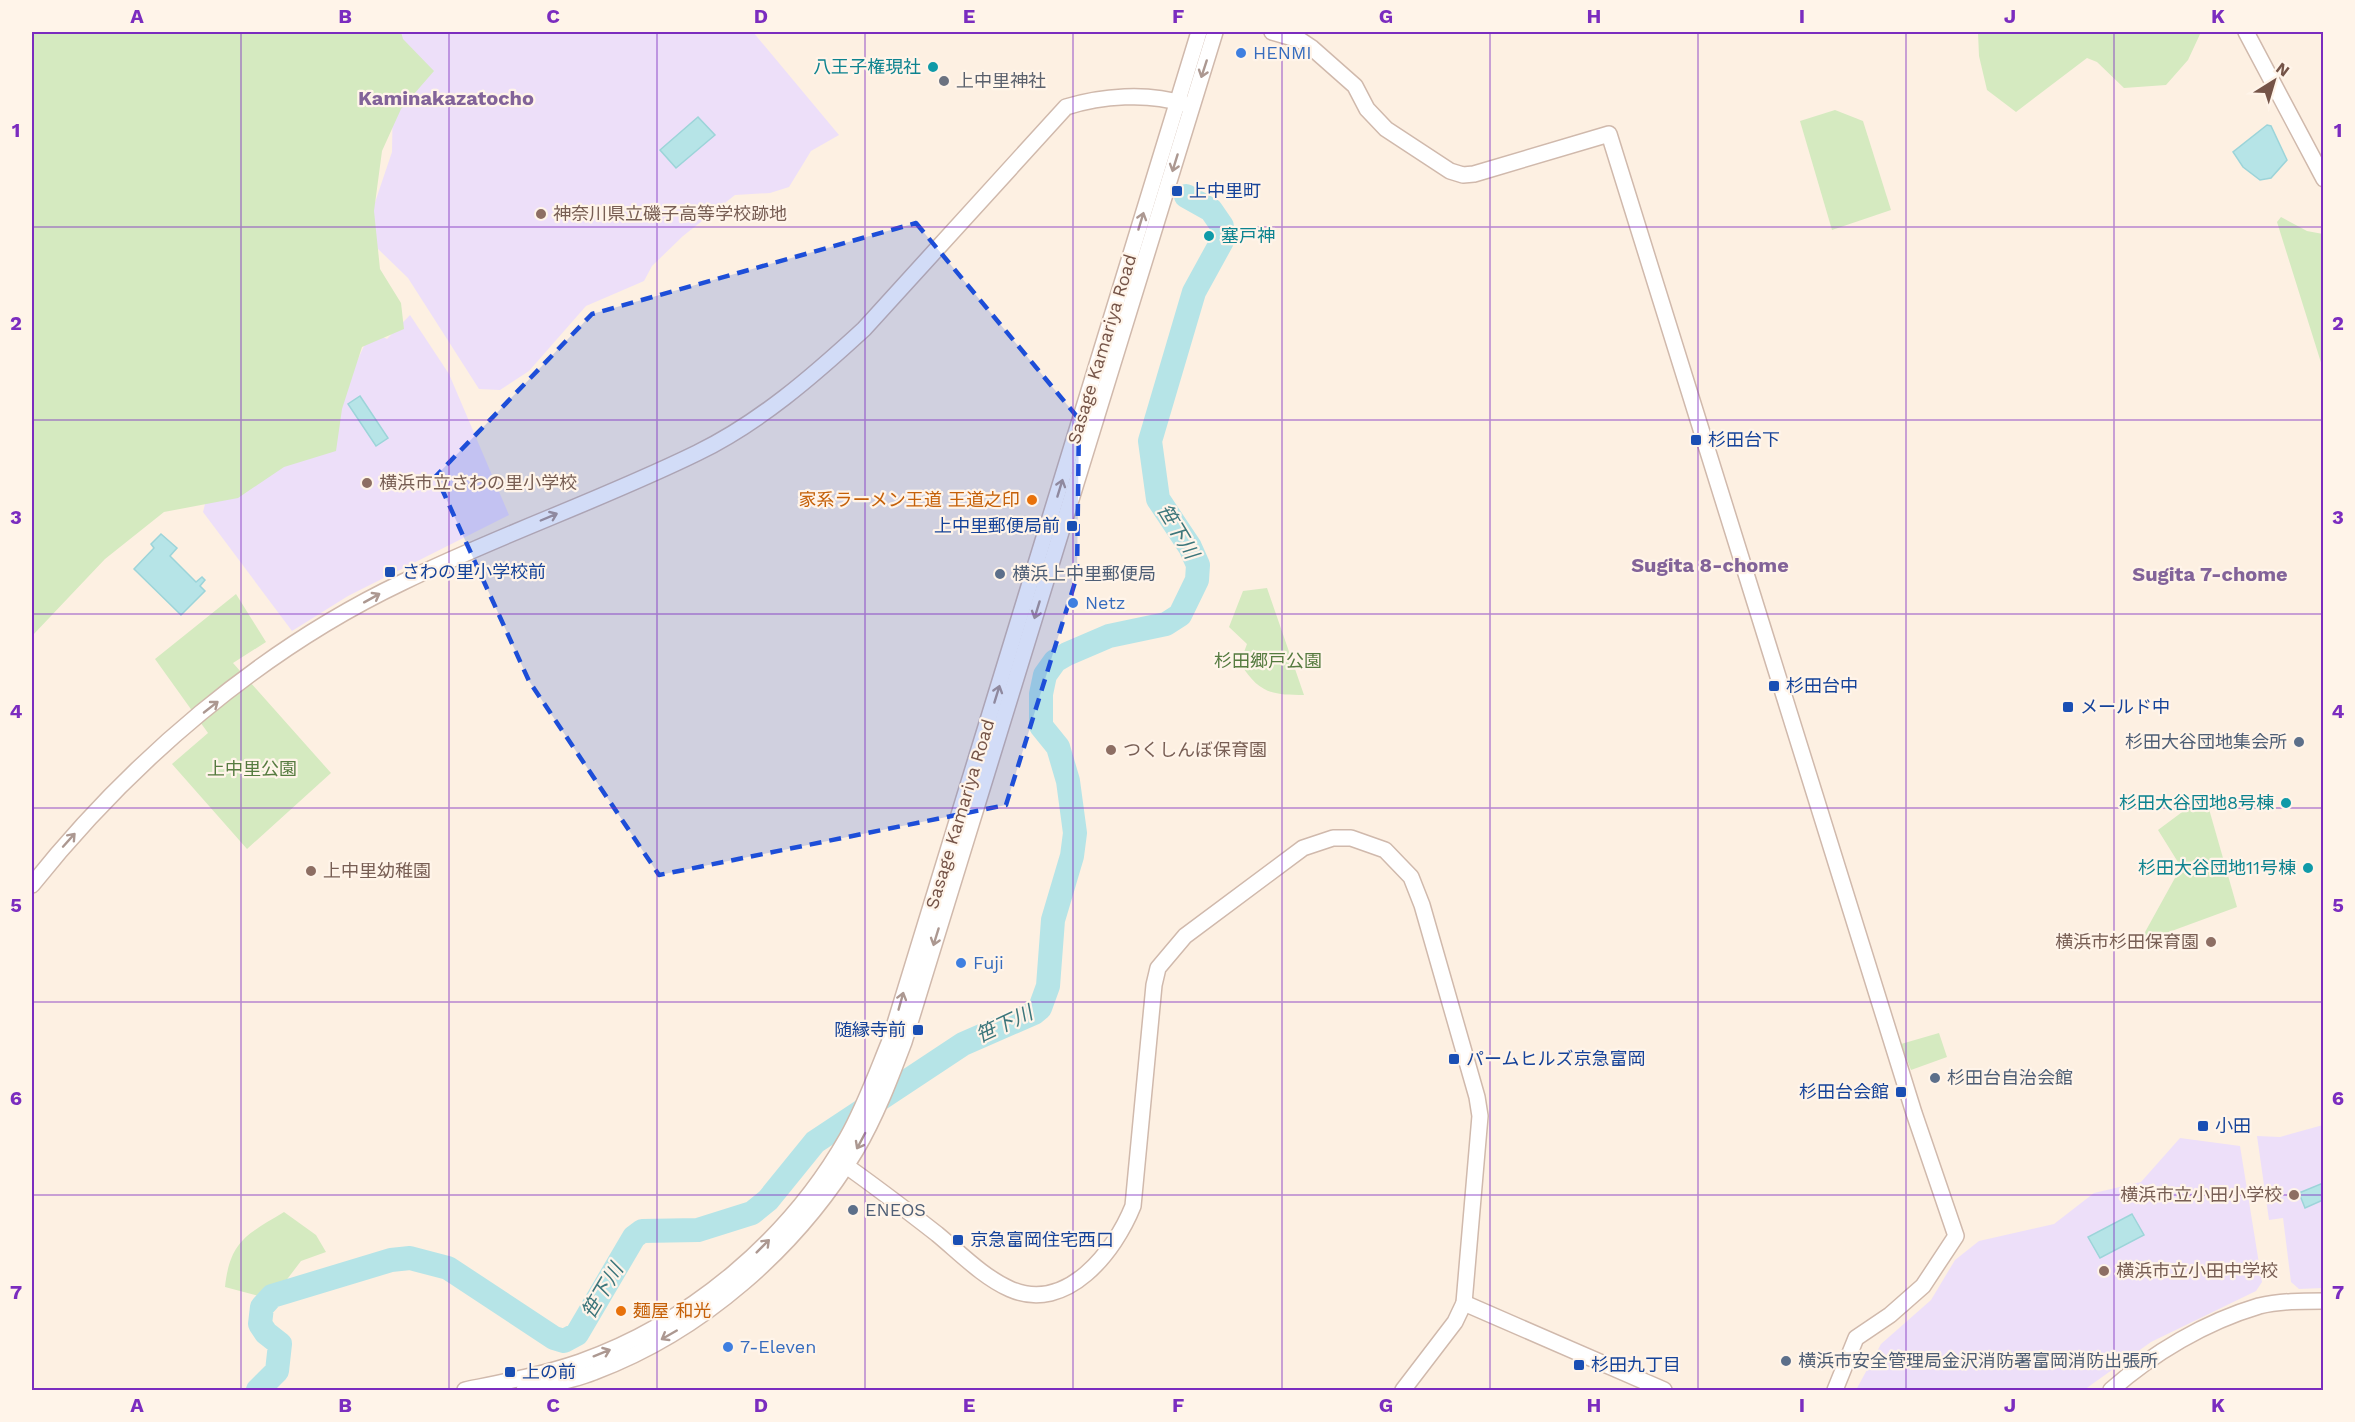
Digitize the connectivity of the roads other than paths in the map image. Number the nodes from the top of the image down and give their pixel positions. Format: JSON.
{"nodes":[{"id":1,"x":1199,"y":32,"type":"edge"},
{"id":2,"x":1215,"y":32,"type":"edge"},
{"id":3,"x":1272,"y":32,"type":"edge"},
{"id":4,"x":2246,"y":32,"type":"edge"},
{"id":5,"x":1184,"y":104,"type":"junction"},
{"id":6,"x":2324,"y":179,"type":"edge"},
{"id":7,"x":32,"y":885,"type":"edge"},
{"id":8,"x":840,"y":1161,"type":"junction"},
{"id":9,"x":2324,"y":1301,"type":"edge"},
{"id":10,"x":1464,"y":1303,"type":"junction"},
{"id":11,"x":465,"y":1390,"type":"edge"},
{"id":12,"x":524,"y":1390,"type":"edge"},
{"id":13,"x":1403,"y":1390,"type":"edge"},
{"id":14,"x":1664,"y":1390,"type":"edge"},
{"id":15,"x":1835,"y":1390,"type":"edge"},
{"id":16,"x":2111,"y":1390,"type":"edge"}],
"edges":[{"from":1,"to":5,"type":"street","name":"Sasage Kamariya Road"},
{"from":2,"to":5,"type":"street","name":"Sasage Kamariya Road","one_way":true},
{"from":3,"to":15,"type":"street"},
{"from":4,"to":6,"type":"street"},
{"from":7,"to":5,"type":"street","one_way":true},
{"from":8,"to":5,"type":"street","name":"Sasage Kamariya Road","one_way":true},
{"from":5,"to":8,"type":"street","name":"Sasage Kamariya Road","one_way":true},
{"from":8,"to":10,"type":"street"},
{"from":11,"to":8,"type":"street","name":"Sasage Kamariya Road","one_way":true},
{"from":8,"to":12,"type":"street","name":"Sasage Kamariya Road","one_way":true},
{"from":9,"to":16,"type":"street"},
{"from":10,"to":13,"type":"street"},
{"from":10,"to":14,"type":"street"}]}
